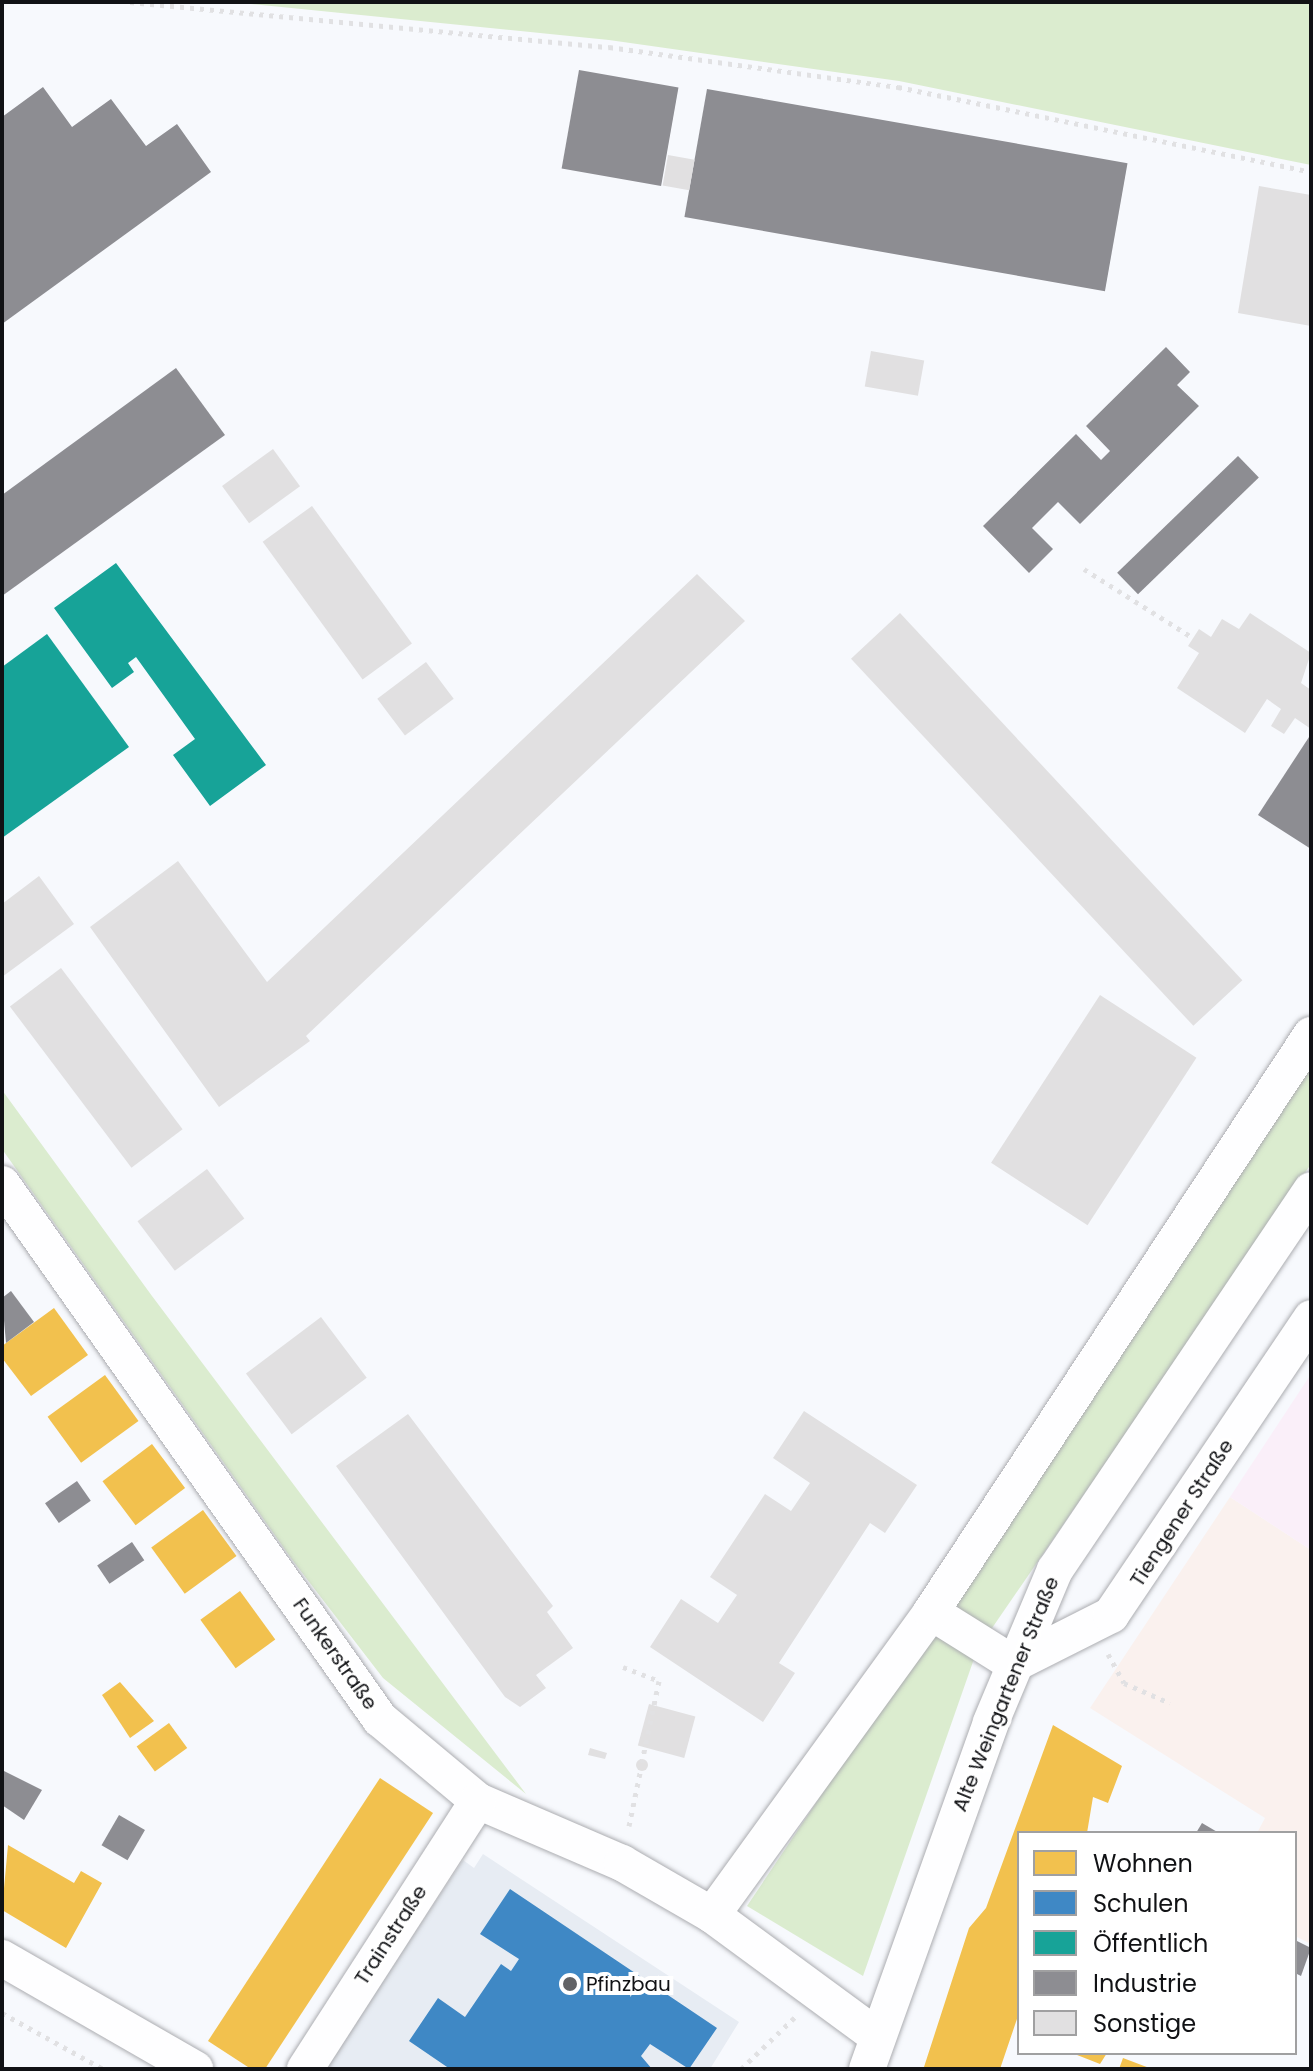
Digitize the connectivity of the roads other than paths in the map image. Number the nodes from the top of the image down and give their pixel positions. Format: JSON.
{"nodes":[{"id":1,"x":1311,"y":1035,"type":"edge"},
{"id":2,"x":2,"y":1184,"type":"edge"},
{"id":3,"x":1311,"y":1190,"type":"edge"},
{"id":4,"x":1311,"y":1318,"type":"edge"},
{"id":5,"x":931,"y":1612,"type":"junction"},
{"id":6,"x":1014,"y":1664,"type":"junction"},
{"id":7,"x":478,"y":1801,"type":"junction"},
{"id":8,"x":712,"y":1915,"type":"junction"},
{"id":9,"x":2,"y":1958,"type":"edge"},
{"id":10,"x":872,"y":2052,"type":"edge"},
{"id":11,"x":195,"y":2069,"type":"edge"},
{"id":12,"x":305,"y":2069,"type":"edge"}],
"edges":[{"from":1,"to":5,"type":"street"},
{"from":2,"to":7,"type":"street","name":"Funkerstraße"},
{"from":3,"to":6,"type":"street","name":"Alte Weingartener Straße"},
{"from":4,"to":6,"type":"street","name":"Tiengener Straße"},
{"from":5,"to":6,"type":"street"},
{"from":5,"to":8,"type":"street"},
{"from":6,"to":10,"type":"street","name":"Alte Weingartener Straße"},
{"from":7,"to":8,"type":"street","name":"Funkerstraße"},
{"from":7,"to":12,"type":"street","name":"Trainstraße"},
{"from":8,"to":10,"type":"street","name":"Funkerstraße"},
{"from":9,"to":11,"type":"street"}]}
